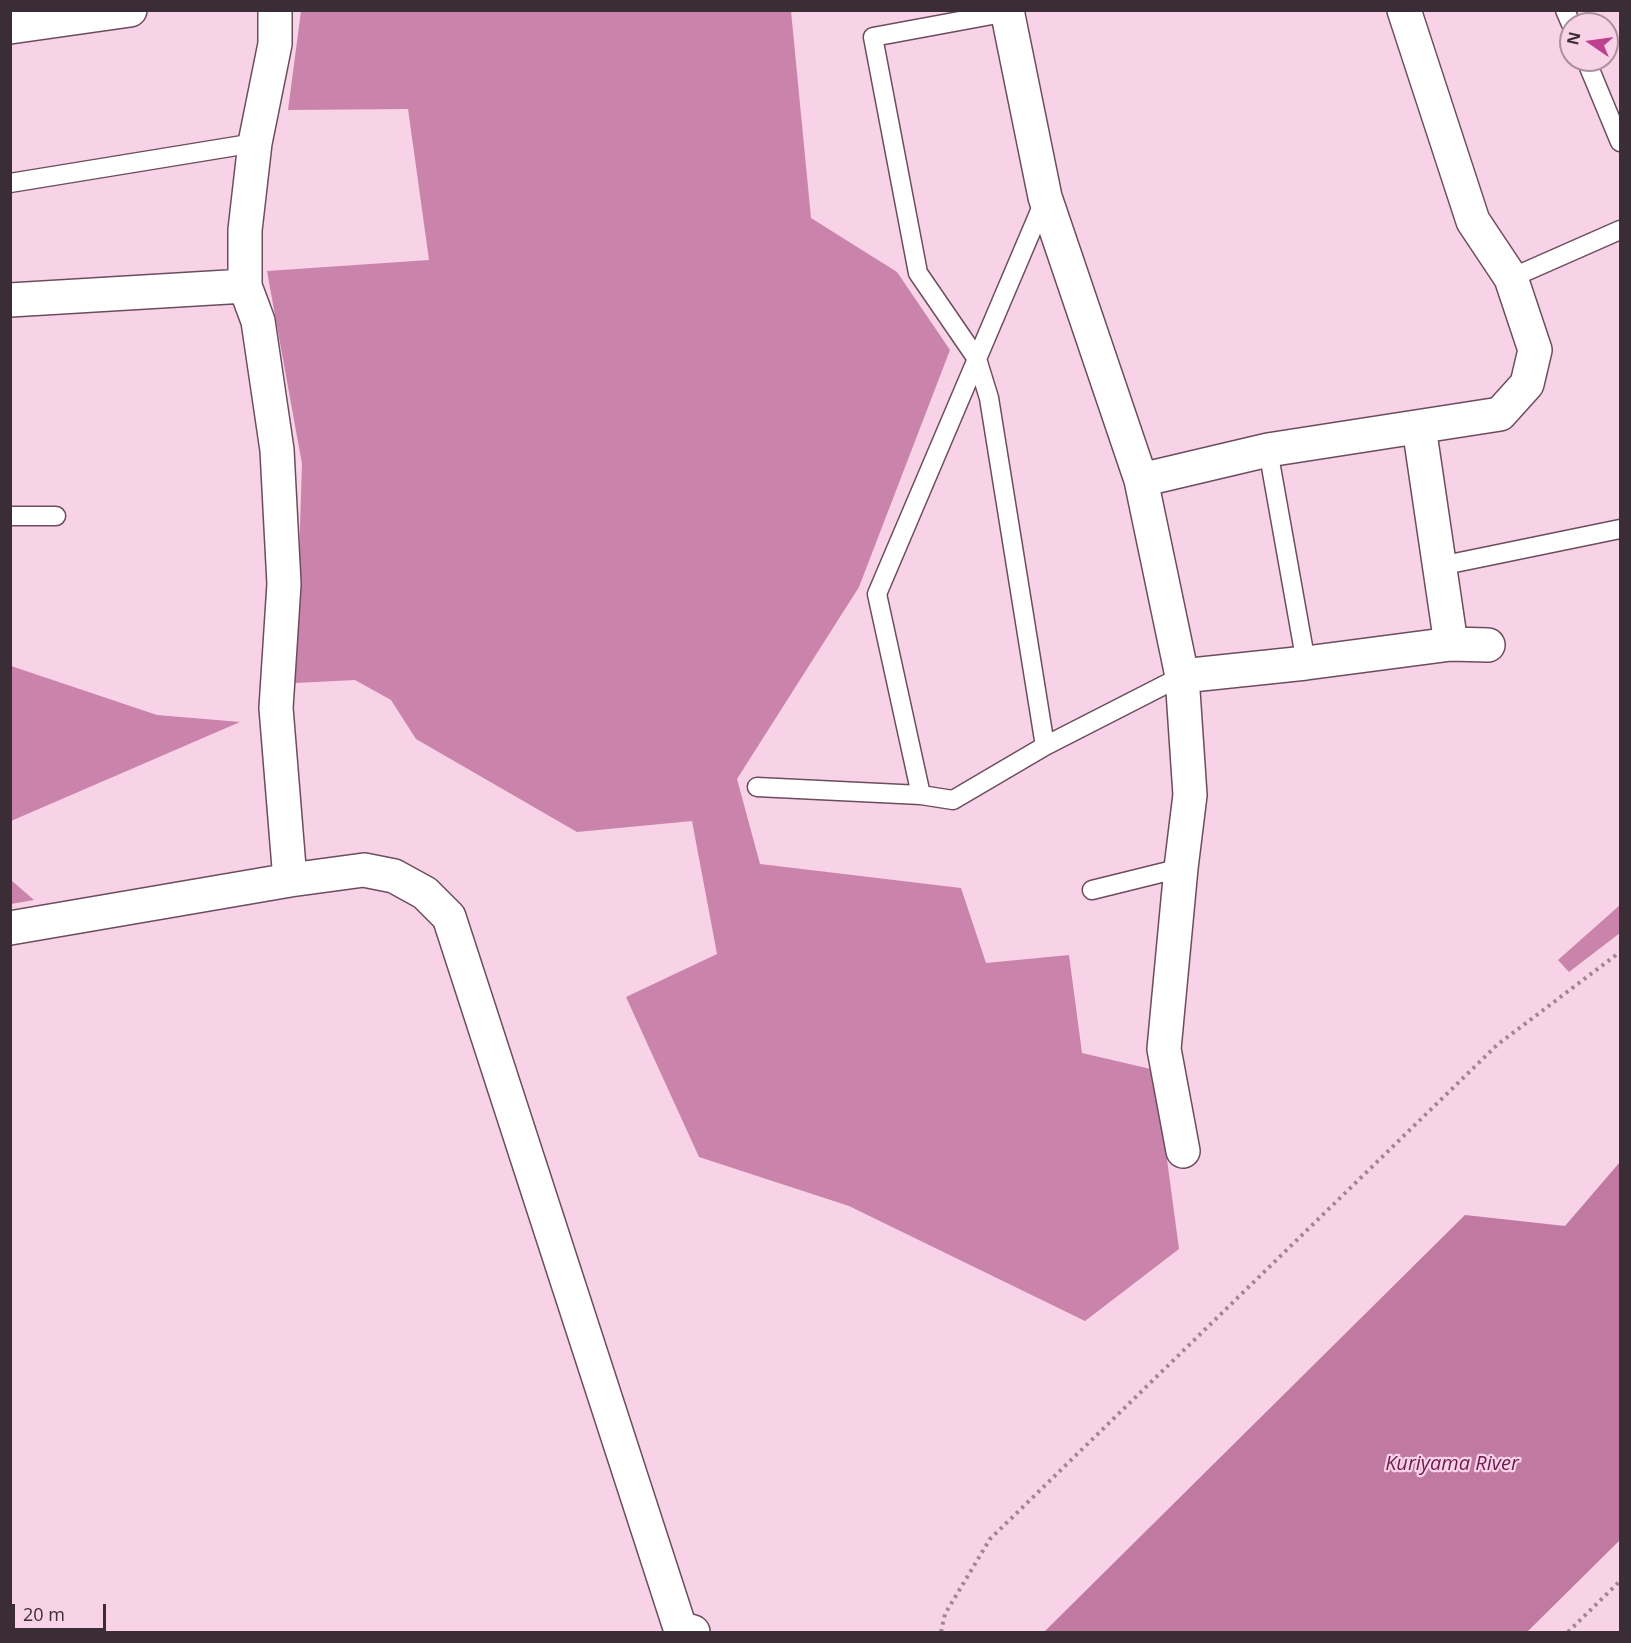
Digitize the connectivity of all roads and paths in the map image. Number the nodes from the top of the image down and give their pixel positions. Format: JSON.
{"nodes":[{"id":1,"x":130,"y":10,"type":"edge"},
{"id":2,"x":275,"y":10,"type":"edge"},
{"id":3,"x":1404,"y":10,"type":"edge"},
{"id":4,"x":1008,"y":11,"type":"edge"},
{"id":5,"x":10,"y":27,"type":"edge"},
{"id":6,"x":1591,"y":72,"type":"edge"},
{"id":7,"x":1620,"y":142,"type":"edge"},
{"id":8,"x":255,"y":143,"type":"junction"},
{"id":9,"x":10,"y":183,"type":"edge"},
{"id":10,"x":1046,"y":197,"type":"junction"},
{"id":11,"x":1620,"y":230,"type":"edge"},
{"id":12,"x":1511,"y":278,"type":"junction"},
{"id":13,"x":245,"y":286,"type":"junction"},
{"id":14,"x":10,"y":300,"type":"edge"},
{"id":15,"x":977,"y":359,"type":"junction"},
{"id":16,"x":1419,"y":427,"type":"junction"},
{"id":17,"x":1268,"y":450,"type":"junction"},
{"id":18,"x":1142,"y":480,"type":"junction"},
{"id":19,"x":10,"y":516,"type":"edge"},
{"id":20,"x":56,"y":516,"type":"dead end"},
{"id":21,"x":1620,"y":529,"type":"edge"},
{"id":22,"x":1440,"y":566,"type":"junction"},
{"id":23,"x":1451,"y":644,"type":"junction"},
{"id":24,"x":1488,"y":645,"type":"dead end"},
{"id":25,"x":1306,"y":663,"type":"junction"},
{"id":26,"x":1182,"y":676,"type":"junction"},
{"id":27,"x":1045,"y":746,"type":"junction"},
{"id":28,"x":757,"y":787,"type":"dead end"},
{"id":29,"x":921,"y":795,"type":"junction"},
{"id":30,"x":1181,"y":868,"type":"junction"},
{"id":31,"x":290,"y":880,"type":"junction"},
{"id":32,"x":1092,"y":890,"type":"dead end"},
{"id":33,"x":10,"y":928,"type":"edge"},
{"id":34,"x":1620,"y":952,"type":"edge"},
{"id":35,"x":1183,"y":1151,"type":"dead end"},
{"id":36,"x":1620,"y":1581,"type":"edge"},
{"id":37,"x":693,"y":1632,"type":"edge"},
{"id":38,"x":941,"y":1632,"type":"edge"},
{"id":39,"x":1568,"y":1632,"type":"edge"}],
"edges":[{"from":1,"to":5,"type":"street"},
{"from":2,"to":8,"type":"street"},
{"from":3,"to":12,"type":"street"},
{"from":4,"to":10,"type":"street"},
{"from":4,"to":15,"type":"lane"},
{"from":6,"to":7,"type":"lane"},
{"from":8,"to":9,"type":"lane"},
{"from":8,"to":13,"type":"street"},
{"from":10,"to":15,"type":"lane"},
{"from":10,"to":18,"type":"street"},
{"from":11,"to":12,"type":"lane"},
{"from":12,"to":16,"type":"street"},
{"from":13,"to":14,"type":"street"},
{"from":13,"to":31,"type":"street"},
{"from":15,"to":27,"type":"lane"},
{"from":15,"to":29,"type":"lane"},
{"from":16,"to":17,"type":"street"},
{"from":16,"to":22,"type":"street"},
{"from":17,"to":18,"type":"street"},
{"from":17,"to":25,"type":"lane"},
{"from":18,"to":26,"type":"street"},
{"from":19,"to":20,"type":"lane"},
{"from":21,"to":22,"type":"lane"},
{"from":22,"to":23,"type":"street"},
{"from":23,"to":24,"type":"street"},
{"from":23,"to":25,"type":"street"},
{"from":25,"to":26,"type":"street"},
{"from":26,"to":27,"type":"lane"},
{"from":26,"to":30,"type":"street"},
{"from":27,"to":29,"type":"lane"},
{"from":28,"to":29,"type":"lane"},
{"from":30,"to":32,"type":"lane"},
{"from":30,"to":35,"type":"street"},
{"from":31,"to":33,"type":"street"},
{"from":31,"to":37,"type":"street"},
{"from":34,"to":38,"type":"path"},
{"from":36,"to":39,"type":"path"}]}
